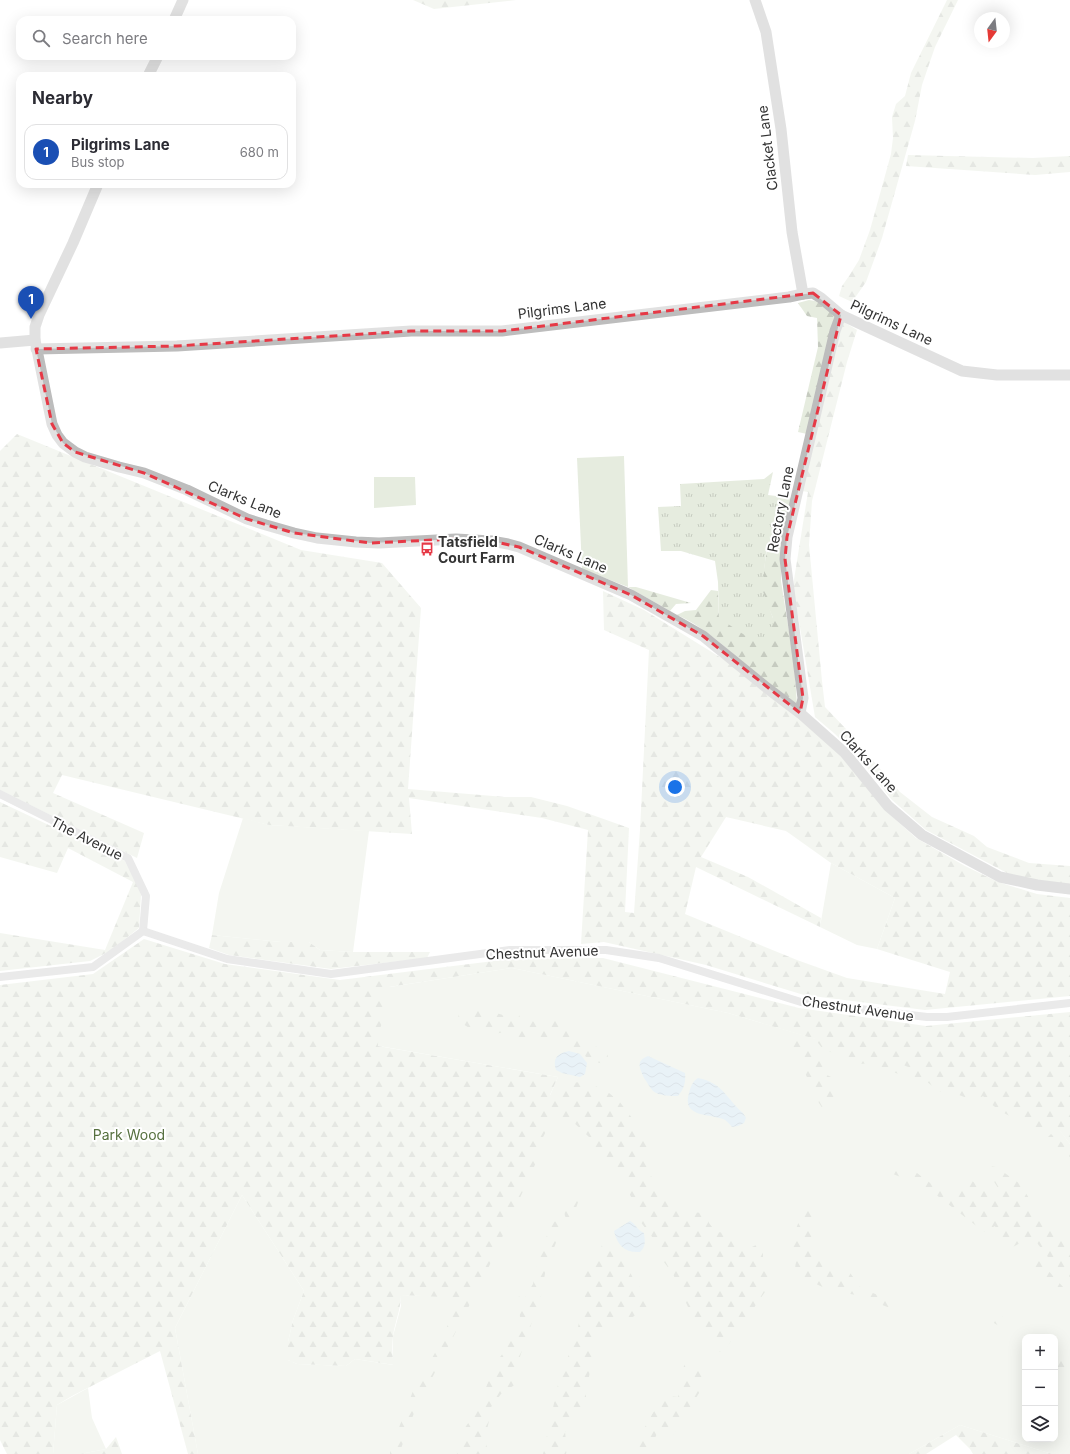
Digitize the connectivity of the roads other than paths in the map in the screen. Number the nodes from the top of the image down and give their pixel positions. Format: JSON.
{"nodes":[{"id":1,"x":183,"y":0,"type":"edge"},
{"id":2,"x":755,"y":0,"type":"edge"},
{"id":3,"x":176,"y":16,"type":"edge"},
{"id":4,"x":156,"y":60,"type":"edge"},
{"id":5,"x":150,"y":72,"type":"edge"},
{"id":6,"x":96,"y":188,"type":"edge"},
{"id":7,"x":803,"y":294,"type":"junction"},
{"id":8,"x":841,"y":315,"type":"junction"},
{"id":9,"x":0,"y":343,"type":"edge"},
{"id":10,"x":36,"y":344,"type":"junction"},
{"id":11,"x":1070,"y":375,"type":"edge"},
{"id":12,"x":800,"y":713,"type":"junction"},
{"id":13,"x":0,"y":794,"type":"edge"},
{"id":14,"x":1070,"y":889,"type":"edge"},
{"id":15,"x":143,"y":931,"type":"junction"},
{"id":16,"x":0,"y":977,"type":"edge"},
{"id":17,"x":1070,"y":1003,"type":"edge"}],
"edges":[{"from":1,"to":3,"type":"street"},
{"from":2,"to":7,"type":"street","name":"Clacket Lane"},
{"from":4,"to":5,"type":"street"},
{"from":6,"to":10,"type":"street","name":"Clarks Lane"},
{"from":7,"to":8,"type":"street","name":"Pilgrims Lane"},
{"from":7,"to":10,"type":"street","name":"Pilgrims Lane"},
{"from":8,"to":11,"type":"street","name":"Pilgrims Lane"},
{"from":8,"to":12,"type":"street","name":"Rectory Lane"},
{"from":9,"to":10,"type":"street","name":"Pilgrims Lane"},
{"from":10,"to":12,"type":"street","name":"Clarks Lane"},
{"from":12,"to":14,"type":"street","name":"Clarks Lane"},
{"from":13,"to":15,"type":"street","name":"The Avenue"},
{"from":15,"to":16,"type":"street"},
{"from":15,"to":17,"type":"street","name":"Chestnut Avenue"}]}
